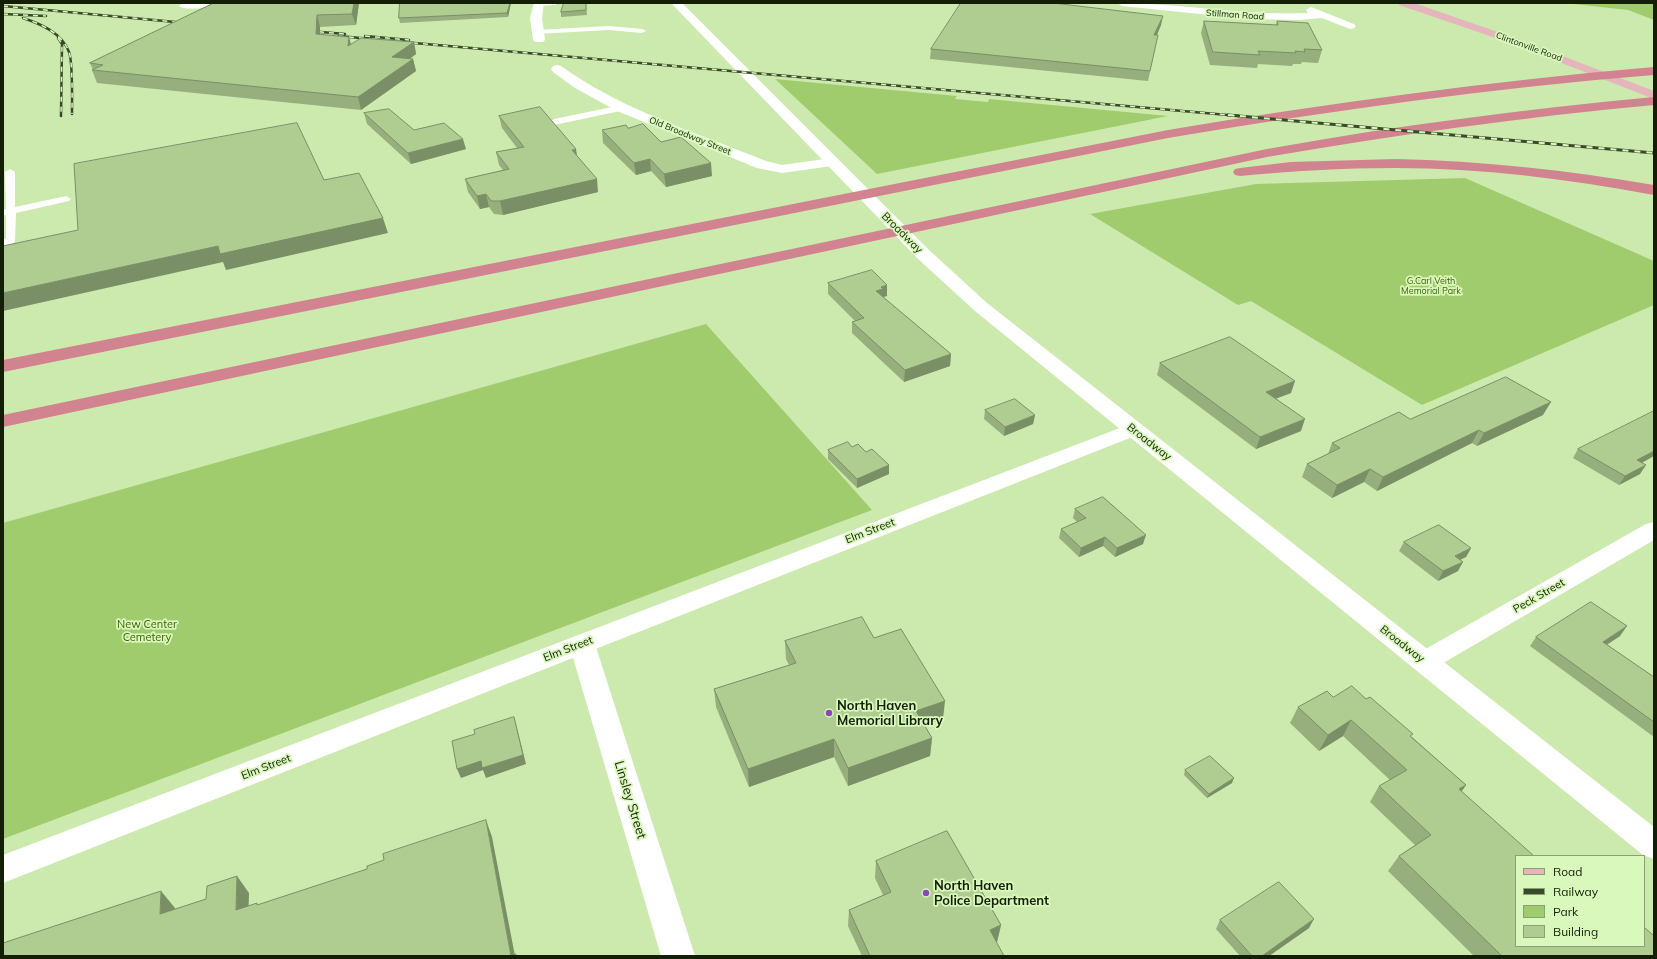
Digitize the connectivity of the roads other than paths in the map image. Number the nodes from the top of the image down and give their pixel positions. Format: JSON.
{"nodes":[{"id":1,"x":215,"y":3,"type":"edge"},
{"id":2,"x":555,"y":3,"type":"edge"},
{"id":3,"x":676,"y":3,"type":"edge"},
{"id":4,"x":1122,"y":3,"type":"edge"},
{"id":5,"x":1403,"y":3,"type":"edge"},
{"id":6,"x":538,"y":4,"type":"edge"},
{"id":7,"x":184,"y":6,"type":"dead end"},
{"id":8,"x":1308,"y":9,"type":"dead end"},
{"id":9,"x":1324,"y":15,"type":"junction"},
{"id":10,"x":1350,"y":26,"type":"dead end"},
{"id":11,"x":642,"y":31,"type":"dead end"},
{"id":12,"x":538,"y":36,"type":"joint"},
{"id":13,"x":1654,"y":64,"type":"edge"},
{"id":14,"x":557,"y":69,"type":"dead end"},
{"id":15,"x":1654,"y":71,"type":"edge"},
{"id":16,"x":1606,"y":75,"type":"junction"},
{"id":17,"x":1654,"y":95,"type":"edge"},
{"id":18,"x":1654,"y":101,"type":"edge"},
{"id":19,"x":622,"y":108,"type":"junction"},
{"id":20,"x":554,"y":122,"type":"edge"},
{"id":21,"x":832,"y":162,"type":"junction"},
{"id":22,"x":10,"y":172,"type":"dead end"},
{"id":23,"x":1104,"y":187,"type":"junction"},
{"id":24,"x":1654,"y":190,"type":"edge"},
{"id":25,"x":66,"y":199,"type":"dead end"},
{"id":26,"x":7,"y":212,"type":"edge"},
{"id":27,"x":3,"y":244,"type":"edge"},
{"id":28,"x":3,"y":366,"type":"edge"},
{"id":29,"x":3,"y":421,"type":"edge"},
{"id":30,"x":1133,"y":429,"type":"junction"},
{"id":31,"x":1654,"y":530,"type":"edge"},
{"id":32,"x":582,"y":644,"type":"junction"},
{"id":33,"x":1424,"y":662,"type":"junction"},
{"id":34,"x":1654,"y":845,"type":"edge"},
{"id":35,"x":3,"y":869,"type":"edge"},
{"id":36,"x":678,"y":956,"type":"edge"}],
"edges":[{"from":1,"to":7,"type":"street"},
{"from":2,"to":6,"type":"lane"},
{"from":3,"to":21,"type":"street","name":"Broadway"},
{"from":4,"to":9,"type":"street","name":"Stillman Road"},
{"from":5,"to":17,"type":"main road","name":"Clintonville Road"},
{"from":6,"to":12,"type":"street"},
{"from":8,"to":9,"type":"street","name":"Stillman Road"},
{"from":9,"to":10,"type":"street","name":"Stillman Road"},
{"from":11,"to":12,"type":"lane"},
{"from":13,"to":16,"type":"highway"},
{"from":14,"to":19,"type":"street","name":"Old Broadway Street"},
{"from":15,"to":16,"type":"highway"},
{"from":16,"to":28,"type":"highway"},
{"from":18,"to":23,"type":"highway"},
{"from":19,"to":20,"type":"lane"},
{"from":19,"to":21,"type":"street","name":"Old Broadway Street"},
{"from":21,"to":30,"type":"street","name":"Broadway"},
{"from":22,"to":26,"type":"lane"},
{"from":23,"to":24,"type":"highway"},
{"from":23,"to":29,"type":"highway"},
{"from":25,"to":26,"type":"lane"},
{"from":26,"to":27,"type":"lane"},
{"from":30,"to":32,"type":"street","name":"Elm Street"},
{"from":30,"to":33,"type":"street","name":"Broadway"},
{"from":31,"to":33,"type":"street","name":"Peck Street"},
{"from":32,"to":35,"type":"street","name":"Elm Street"},
{"from":32,"to":36,"type":"street","name":"Linsley Street"},
{"from":33,"to":34,"type":"street","name":"Broadway"}]}
